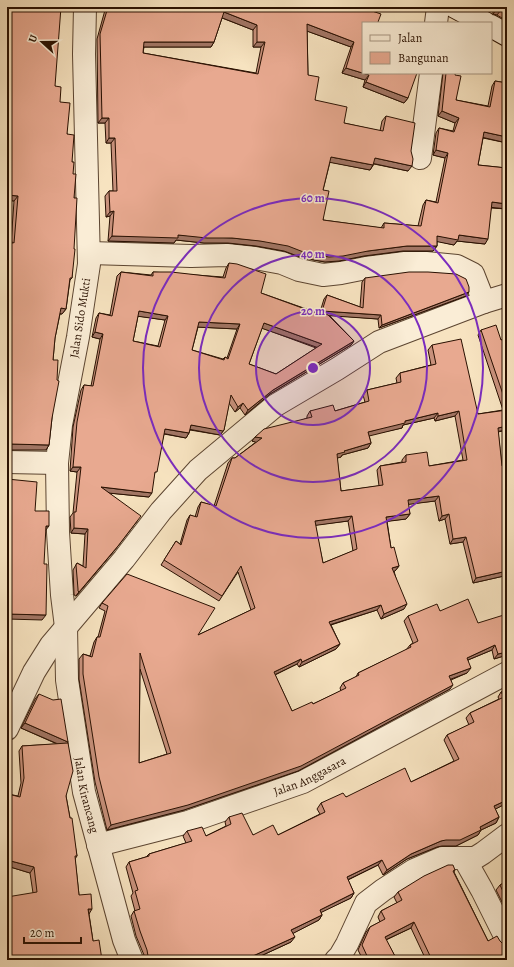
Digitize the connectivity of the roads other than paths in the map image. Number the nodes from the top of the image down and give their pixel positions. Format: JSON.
{"nodes":[{"id":1,"x":85,"y":7,"type":"edge"},
{"id":2,"x":438,"y":7,"type":"edge"},
{"id":3,"x":455,"y":7,"type":"edge"},
{"id":4,"x":436,"y":22,"type":"edge"},
{"id":5,"x":483,"y":22,"type":"edge"},
{"id":6,"x":492,"y":27,"type":"edge"},
{"id":7,"x":507,"y":35,"type":"edge"},
{"id":8,"x":431,"y":74,"type":"edge"},
{"id":9,"x":420,"y":158,"type":"dead end"},
{"id":10,"x":90,"y":253,"type":"junction"},
{"id":11,"x":507,"y":295,"type":"edge"},
{"id":12,"x":484,"y":302,"type":"junction"},
{"id":13,"x":7,"y":462,"type":"edge"},
{"id":14,"x":57,"y":463,"type":"junction"},
{"id":15,"x":66,"y":627,"type":"junction"},
{"id":16,"x":507,"y":673,"type":"edge"},
{"id":17,"x":7,"y":728,"type":"edge"},
{"id":18,"x":507,"y":835,"type":"edge"},
{"id":19,"x":98,"y":845,"type":"junction"},
{"id":20,"x":464,"y":858,"type":"junction"},
{"id":21,"x":507,"y":940,"type":"edge"},
{"id":22,"x":132,"y":960,"type":"edge"},
{"id":23,"x":336,"y":960,"type":"edge"}],
"edges":[{"from":1,"to":10,"type":"street","name":"Jalan Sido Mukti"},
{"from":2,"to":4,"type":"street"},
{"from":3,"to":5,"type":"street"},
{"from":6,"to":7,"type":"street"},
{"from":8,"to":9,"type":"street"},
{"from":10,"to":12,"type":"street"},
{"from":10,"to":14,"type":"street","name":"Jalan Sido Mukti"},
{"from":11,"to":12,"type":"street"},
{"from":12,"to":15,"type":"street"},
{"from":13,"to":14,"type":"street"},
{"from":14,"to":15,"type":"street","name":"Jalan Sido Mukti"},
{"from":15,"to":17,"type":"street"},
{"from":15,"to":19,"type":"street","name":"Jalan Kirancang"},
{"from":16,"to":19,"type":"street","name":"Jalan Anggasara"},
{"from":18,"to":20,"type":"street"},
{"from":19,"to":22,"type":"street","name":"Jalan Kirancang"},
{"from":20,"to":21,"type":"street"},
{"from":20,"to":23,"type":"street"}]}
